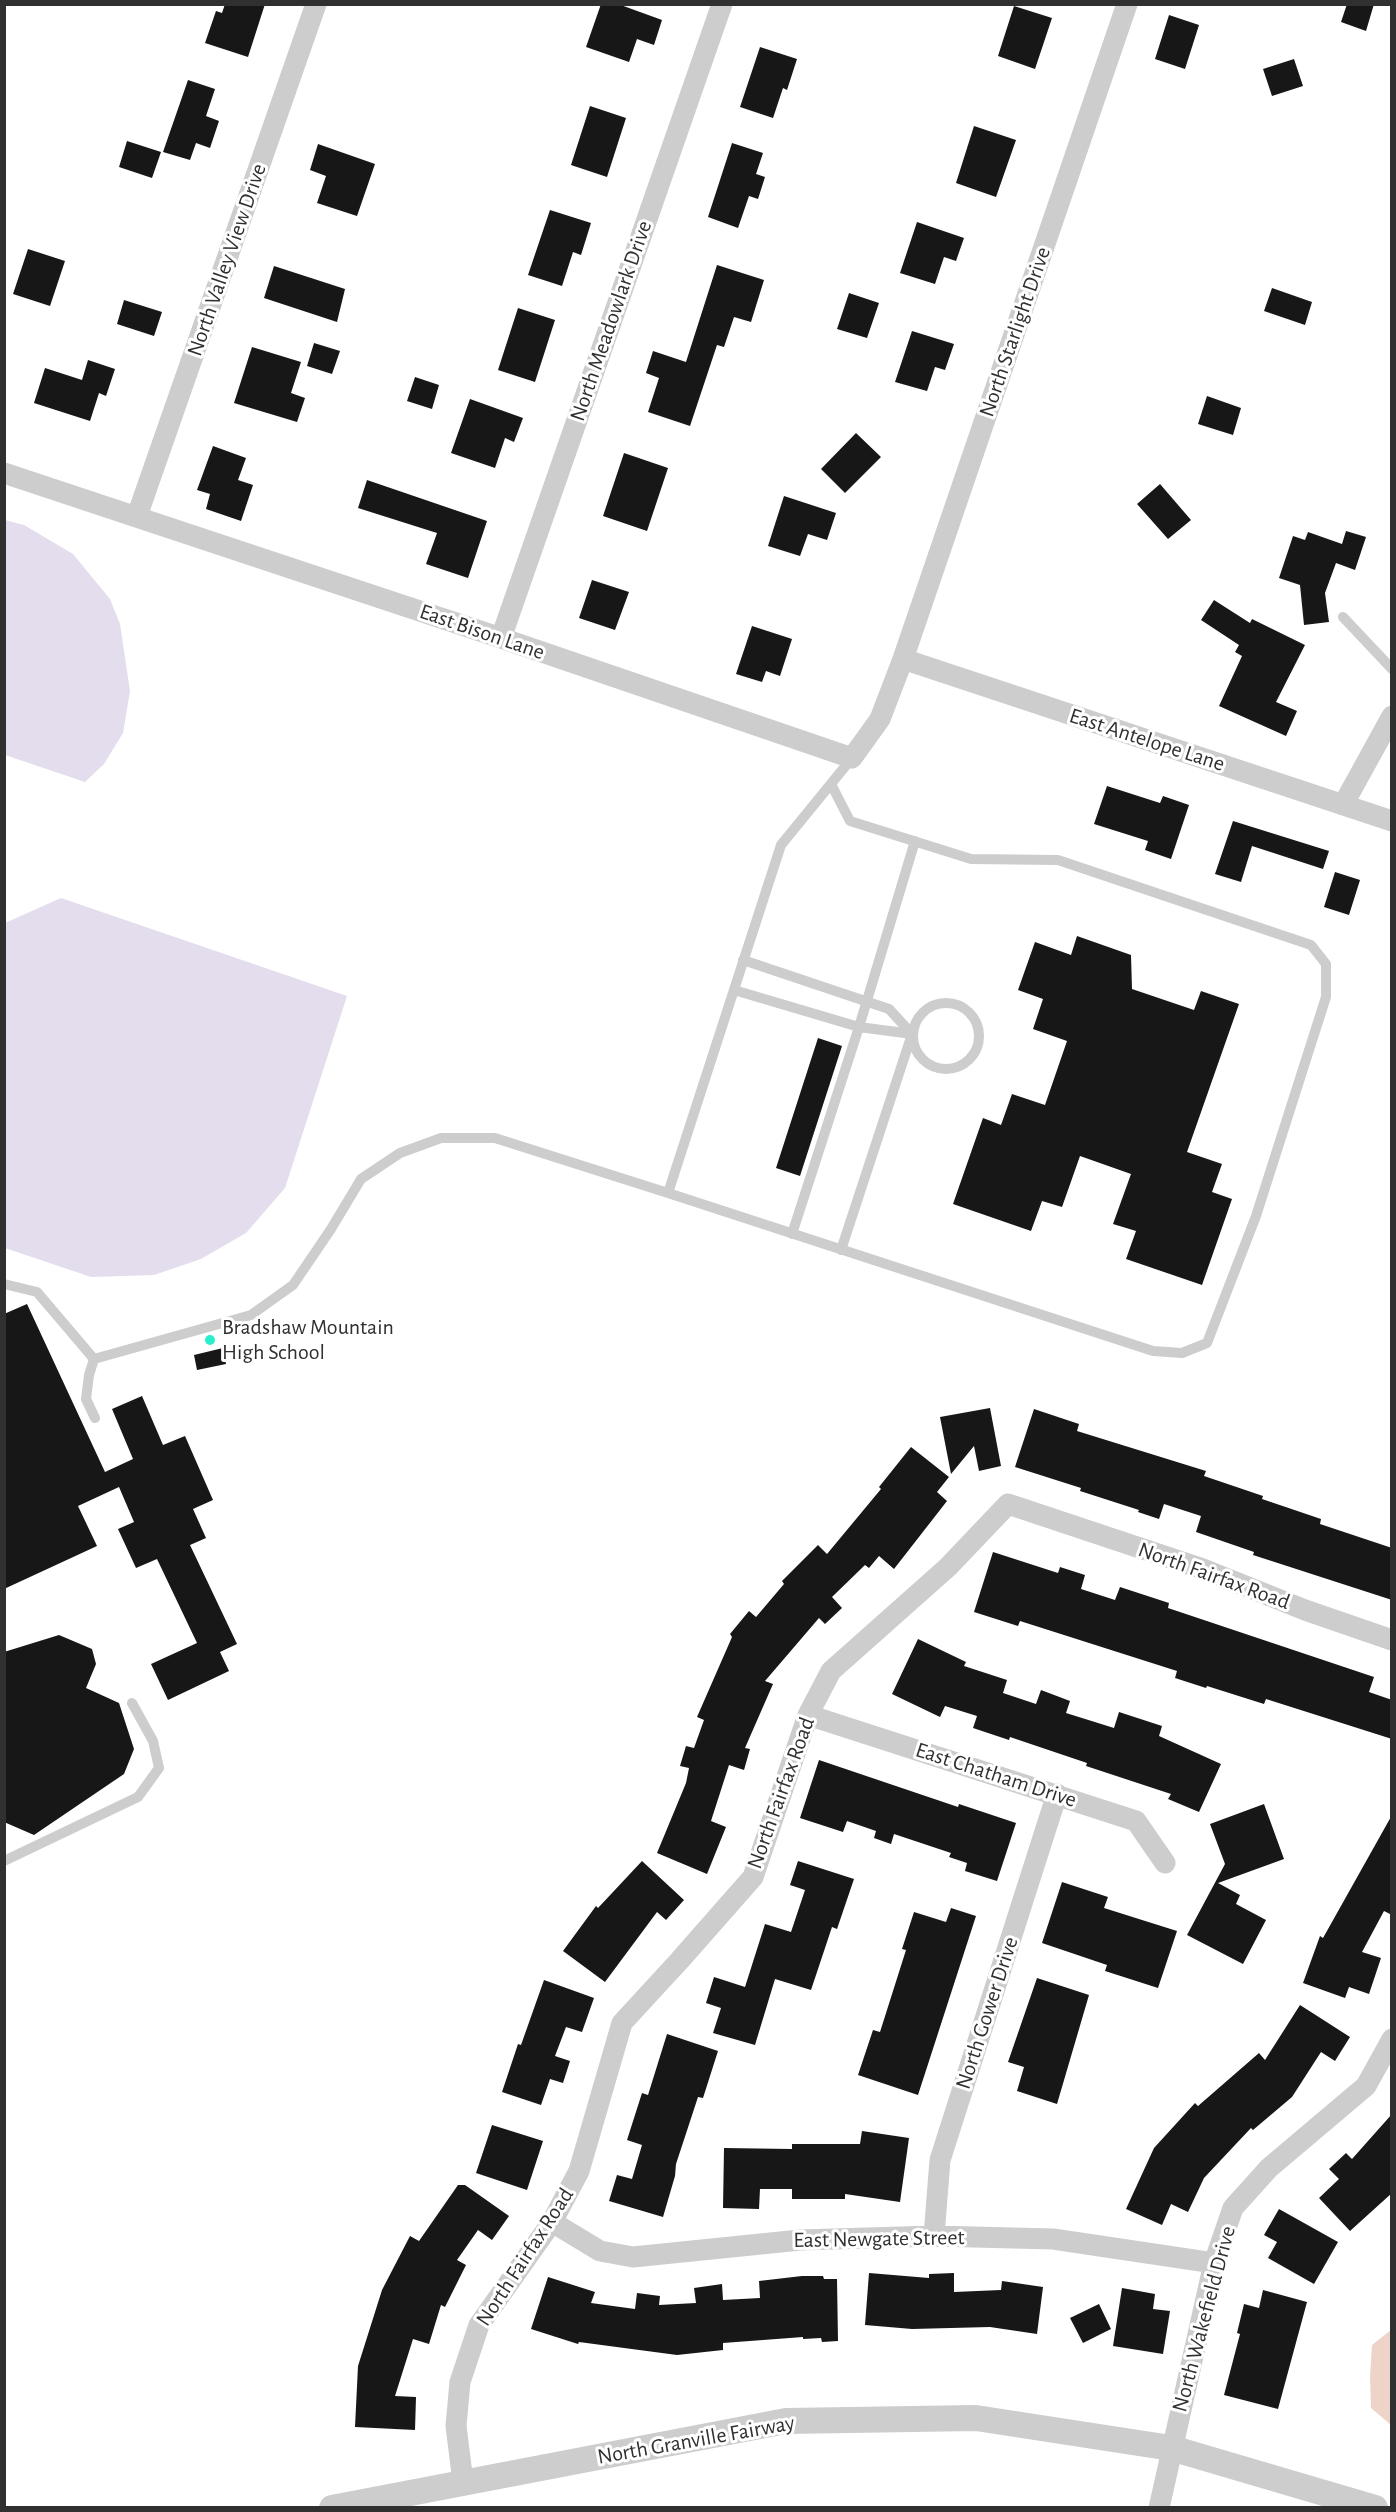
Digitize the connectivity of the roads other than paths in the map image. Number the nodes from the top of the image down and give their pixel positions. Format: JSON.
{"nodes":[{"id":1,"x":316,"y":4,"type":"edge"},
{"id":2,"x":722,"y":4,"type":"edge"},
{"id":3,"x":1127,"y":4,"type":"edge"},
{"id":4,"x":4,"y":473,"type":"edge"},
{"id":5,"x":137,"y":516,"type":"junction"},
{"id":6,"x":1343,"y":617,"type":"dead end"},
{"id":7,"x":501,"y":638,"type":"junction"},
{"id":8,"x":903,"y":659,"type":"junction"},
{"id":9,"x":1392,"y":669,"type":"edge"},
{"id":10,"x":1392,"y":716,"type":"edge"},
{"id":11,"x":852,"y":758,"type":"junction"},
{"id":12,"x":831,"y":784,"type":"junction"},
{"id":13,"x":1343,"y":805,"type":"junction"},
{"id":14,"x":1392,"y":821,"type":"edge"},
{"id":15,"x":915,"y":841,"type":"junction"},
{"id":16,"x":743,"y":960,"type":"junction"},
{"id":17,"x":734,"y":990,"type":"junction"},
{"id":18,"x":865,"y":1001,"type":"junction"},
{"id":19,"x":859,"y":1027,"type":"junction"},
{"id":20,"x":912,"y":1034,"type":"junction"},
{"id":21,"x":668,"y":1193,"type":"junction"},
{"id":22,"x":792,"y":1233,"type":"junction"},
{"id":23,"x":841,"y":1250,"type":"junction"},
{"id":24,"x":4,"y":1284,"type":"edge"},
{"id":25,"x":94,"y":1359,"type":"junction"},
{"id":26,"x":95,"y":1418,"type":"dead end"},
{"id":27,"x":1392,"y":1640,"type":"edge"},
{"id":28,"x":132,"y":1703,"type":"dead end"},
{"id":29,"x":808,"y":1715,"type":"junction"},
{"id":30,"x":1057,"y":1794,"type":"junction"},
{"id":31,"x":4,"y":1860,"type":"edge"},
{"id":32,"x":1165,"y":1863,"type":"dead end"},
{"id":33,"x":1392,"y":2039,"type":"edge"},
{"id":34,"x":552,"y":2222,"type":"junction"},
{"id":35,"x":934,"y":2236,"type":"junction"},
{"id":36,"x":1214,"y":2263,"type":"junction"},
{"id":37,"x":1171,"y":2448,"type":"junction"},
{"id":38,"x":463,"y":2481,"type":"junction"},
{"id":39,"x":332,"y":2508,"type":"edge"},
{"id":40,"x":1159,"y":2508,"type":"edge"},
{"id":41,"x":1375,"y":2508,"type":"edge"}],
"edges":[{"from":1,"to":5,"type":"street","name":"North Valley View Drive"},
{"from":2,"to":7,"type":"street","name":"North Meadowlark Drive"},
{"from":3,"to":8,"type":"street","name":"North Starlight Drive"},
{"from":4,"to":5,"type":"street","name":"East Bison Lane"},
{"from":5,"to":7,"type":"street","name":"East Bison Lane"},
{"from":6,"to":9,"type":"lane"},
{"from":7,"to":11,"type":"street","name":"East Bison Lane"},
{"from":8,"to":11,"type":"street"},
{"from":8,"to":13,"type":"street","name":"East Antelope Lane"},
{"from":10,"to":13,"type":"street"},
{"from":11,"to":12,"type":"lane"},
{"from":12,"to":15,"type":"lane"},
{"from":12,"to":16,"type":"lane"},
{"from":13,"to":14,"type":"street","name":"East Antelope Lane"},
{"from":15,"to":18,"type":"lane"},
{"from":15,"to":23,"type":"lane"},
{"from":16,"to":17,"type":"lane"},
{"from":16,"to":18,"type":"lane"},
{"from":17,"to":19,"type":"lane"},
{"from":17,"to":21,"type":"lane"},
{"from":18,"to":19,"type":"lane"},
{"from":18,"to":20,"type":"lane"},
{"from":19,"to":20,"type":"lane"},
{"from":19,"to":22,"type":"lane"},
{"from":20,"to":20,"type":"lane"},
{"from":20,"to":23,"type":"lane"},
{"from":21,"to":22,"type":"lane"},
{"from":21,"to":25,"type":"lane"},
{"from":22,"to":23,"type":"lane"},
{"from":24,"to":25,"type":"lane"},
{"from":25,"to":26,"type":"lane"},
{"from":27,"to":29,"type":"street","name":"North Fairfax Road"},
{"from":28,"to":31,"type":"lane"},
{"from":29,"to":30,"type":"street","name":"East Chatham Drive"},
{"from":29,"to":34,"type":"street","name":"North Fairfax Road"},
{"from":30,"to":32,"type":"street","name":"East Chatham Drive"},
{"from":30,"to":35,"type":"street","name":"North Gower Drive"},
{"from":33,"to":36,"type":"street","name":"North Wakefield Drive"},
{"from":34,"to":35,"type":"street","name":"East Newgate Street"},
{"from":34,"to":38,"type":"street","name":"North Fairfax Road"},
{"from":35,"to":36,"type":"street","name":"East Newgate Street"},
{"from":36,"to":37,"type":"street","name":"North Wakefield Drive"},
{"from":37,"to":38,"type":"street","name":"North Granville Fairway"},
{"from":37,"to":40,"type":"street","name":"North Wakefield Drive"},
{"from":37,"to":41,"type":"street","name":"North Granville Fairway"},
{"from":38,"to":39,"type":"street","name":"North Granville Fairway"}]}
